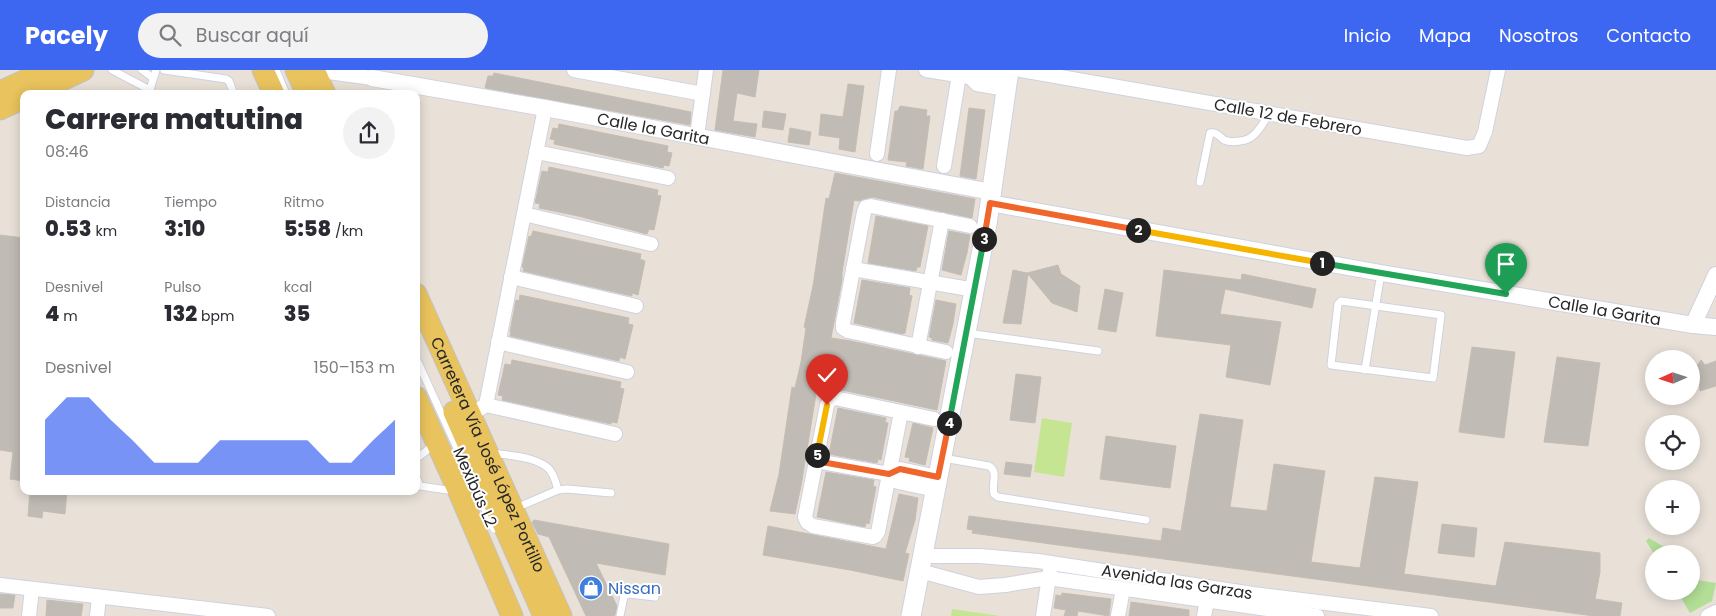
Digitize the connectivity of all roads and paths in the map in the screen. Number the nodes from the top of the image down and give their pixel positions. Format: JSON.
{"nodes":[{"id":1,"x":35,"y":70,"type":"edge"},
{"id":2,"x":112,"y":70,"type":"edge"},
{"id":3,"x":142,"y":70,"type":"edge"},
{"id":4,"x":156,"y":70,"type":"edge"},
{"id":5,"x":164,"y":70,"type":"edge"},
{"id":6,"x":263,"y":70,"type":"edge"},
{"id":7,"x":276,"y":70,"type":"edge"},
{"id":8,"x":296,"y":70,"type":"edge"},
{"id":9,"x":314,"y":70,"type":"edge"},
{"id":10,"x":574,"y":70,"type":"edge"},
{"id":11,"x":706,"y":70,"type":"edge"},
{"id":12,"x":889,"y":70,"type":"edge"},
{"id":13,"x":926,"y":70,"type":"edge"},
{"id":14,"x":1498,"y":70,"type":"edge"},
{"id":15,"x":590,"y":71,"type":"edge"},
{"id":16,"x":67,"y":75,"type":"edge"},
{"id":17,"x":629,"y":75,"type":"edge"},
{"id":18,"x":965,"y":76,"type":"junction"},
{"id":19,"x":1011,"y":77,"type":"edge"},
{"id":20,"x":153,"y":78,"type":"junction"},
{"id":21,"x":372,"y":78,"type":"joint"},
{"id":22,"x":0,"y":86,"type":"edge"},
{"id":23,"x":39,"y":90,"type":"edge"},
{"id":24,"x":147,"y":90,"type":"edge"},
{"id":25,"x":150,"y":90,"type":"edge"},
{"id":26,"x":232,"y":90,"type":"edge"},
{"id":27,"x":272,"y":90,"type":"edge"},
{"id":28,"x":284,"y":90,"type":"edge"},
{"id":29,"x":305,"y":90,"type":"edge"},
{"id":30,"x":323,"y":90,"type":"edge"},
{"id":31,"x":0,"y":92,"type":"edge"},
{"id":32,"x":703,"y":94,"type":"junction"},
{"id":33,"x":20,"y":100,"type":"edge"},
{"id":34,"x":545,"y":108,"type":"junction"},
{"id":35,"x":0,"y":109,"type":"edge"},
{"id":36,"x":1269,"y":114,"type":"junction"},
{"id":37,"x":697,"y":136,"type":"junction"},
{"id":38,"x":536,"y":152,"type":"junction"},
{"id":39,"x":877,"y":154,"type":"dead end"},
{"id":40,"x":944,"y":166,"type":"dead end"},
{"id":41,"x":668,"y":178,"type":"dead end"},
{"id":42,"x":1200,"y":182,"type":"dead end"},
{"id":43,"x":991,"y":198,"type":"junction"},
{"id":44,"x":524,"y":214,"type":"junction"},
{"id":45,"x":942,"y":220,"type":"junction"},
{"id":46,"x":970,"y":226,"type":"dead end"},
{"id":47,"x":651,"y":244,"type":"dead end"},
{"id":48,"x":853,"y":269,"type":"junction"},
{"id":49,"x":1381,"y":274,"type":"junction"},
{"id":50,"x":1716,"y":275,"type":"edge"},
{"id":51,"x":511,"y":277,"type":"junction"},
{"id":52,"x":931,"y":282,"type":"junction"},
{"id":53,"x":974,"y":290,"type":"junction"},
{"id":54,"x":420,"y":301,"type":"edge"},
{"id":55,"x":1376,"y":305,"type":"junction"},
{"id":56,"x":636,"y":306,"type":"dead end"},
{"id":57,"x":1693,"y":325,"type":"junction"},
{"id":58,"x":1716,"y":327,"type":"edge"},
{"id":59,"x":966,"y":333,"type":"junction"},
{"id":60,"x":420,"y":335,"type":"edge"},
{"id":61,"x":498,"y":342,"type":"junction"},
{"id":62,"x":918,"y":347,"type":"junction"},
{"id":63,"x":1098,"y":351,"type":"dead end"},
{"id":64,"x":946,"y":352,"type":"dead end"},
{"id":65,"x":420,"y":367,"type":"edge"},
{"id":66,"x":1365,"y":370,"type":"junction"},
{"id":67,"x":627,"y":372,"type":"dead end"},
{"id":68,"x":420,"y":400,"type":"edge"},
{"id":69,"x":420,"y":402,"type":"edge"},
{"id":70,"x":479,"y":410,"type":"junction"},
{"id":71,"x":901,"y":412,"type":"junction"},
{"id":72,"x":934,"y":418,"type":"dead end"},
{"id":73,"x":615,"y":434,"type":"dead end"},
{"id":74,"x":432,"y":436,"type":"junction"},
{"id":75,"x":488,"y":452,"type":"junction"},
{"id":76,"x":420,"y":453,"type":"edge"},
{"id":77,"x":942,"y":458,"type":"junction"},
{"id":78,"x":816,"y":461,"type":"junction"},
{"id":79,"x":889,"y":474,"type":"junction"},
{"id":80,"x":937,"y":483,"type":"junction"},
{"id":81,"x":420,"y":486,"type":"edge"},
{"id":82,"x":558,"y":490,"type":"junction"},
{"id":83,"x":459,"y":492,"type":"junction"},
{"id":84,"x":610,"y":493,"type":"dead end"},
{"id":85,"x":513,"y":509,"type":"junction"},
{"id":86,"x":1146,"y":520,"type":"dead end"},
{"id":87,"x":497,"y":536,"type":"dead end"},
{"id":88,"x":922,"y":563,"type":"junction"},
{"id":89,"x":1050,"y":563,"type":"junction"},
{"id":90,"x":1048,"y":578,"type":"junction"},
{"id":91,"x":505,"y":580,"type":"dead end"},
{"id":92,"x":0,"y":585,"type":"edge"},
{"id":93,"x":32,"y":589,"type":"junction"},
{"id":94,"x":1123,"y":589,"type":"junction"},
{"id":95,"x":99,"y":596,"type":"junction"},
{"id":96,"x":655,"y":597,"type":"dead end"},
{"id":97,"x":1252,"y":600,"type":"junction"},
{"id":98,"x":1207,"y":602,"type":"junction"},
{"id":99,"x":171,"y":610,"type":"edge"},
{"id":100,"x":1716,"y":612,"type":"edge"},
{"id":101,"x":1282,"y":614,"type":"edge"},
{"id":102,"x":29,"y":616,"type":"edge"},
{"id":103,"x":96,"y":616,"type":"edge"},
{"id":104,"x":268,"y":616,"type":"edge"},
{"id":105,"x":512,"y":616,"type":"edge"},
{"id":106,"x":544,"y":616,"type":"edge"},
{"id":107,"x":561,"y":616,"type":"edge"},
{"id":108,"x":620,"y":616,"type":"edge"},
{"id":109,"x":911,"y":616,"type":"edge"},
{"id":110,"x":1043,"y":616,"type":"edge"},
{"id":111,"x":1118,"y":616,"type":"edge"},
{"id":112,"x":1204,"y":616,"type":"edge"},
{"id":113,"x":1317,"y":616,"type":"edge"},
{"id":114,"x":1431,"y":616,"type":"edge"},
{"id":115,"x":1708,"y":616,"type":"edge"}],
"edges":[{"from":1,"to":22,"type":"main road"},
{"from":2,"to":24,"type":"lane"},
{"from":3,"to":20,"type":"lane"},
{"from":4,"to":20,"type":"lane"},
{"from":5,"to":26,"type":"lane"},
{"from":6,"to":27,"type":"main road"},
{"from":7,"to":28,"type":"lane"},
{"from":8,"to":29,"type":"main road"},
{"from":9,"to":21,"type":"street","name":"Calle la Garita"},
{"from":9,"to":30,"type":"main road"},
{"from":10,"to":15,"type":"street"},
{"from":11,"to":32,"type":"street"},
{"from":12,"to":39,"type":"street"},
{"from":13,"to":18,"type":"street","name":"Calle 12 de Febrero"},
{"from":14,"to":36,"type":"street","name":"Calle 12 de Febrero"},
{"from":15,"to":17,"type":"street"},
{"from":16,"to":23,"type":"main road"},
{"from":16,"to":31,"type":"main road"},
{"from":17,"to":32,"type":"street"},
{"from":18,"to":19,"type":"street","name":"Calle 12 de Febrero"},
{"from":18,"to":40,"type":"street"},
{"from":19,"to":36,"type":"street","name":"Calle 12 de Febrero"},
{"from":19,"to":43,"type":"main road"},
{"from":20,"to":25,"type":"lane"},
{"from":21,"to":34,"type":"street","name":"Calle la Garita"},
{"from":32,"to":37,"type":"street"},
{"from":33,"to":35,"type":"main road"},
{"from":34,"to":37,"type":"street","name":"Calle la Garita"},
{"from":34,"to":38,"type":"street"},
{"from":36,"to":42,"type":"lane"},
{"from":37,"to":43,"type":"street","name":"Calle la Garita"},
{"from":38,"to":41,"type":"street"},
{"from":38,"to":44,"type":"street"},
{"from":43,"to":49,"type":"street","name":"Calle la Garita"},
{"from":43,"to":53,"type":"main road"},
{"from":44,"to":47,"type":"street"},
{"from":44,"to":51,"type":"street"},
{"from":45,"to":46,"type":"street"},
{"from":45,"to":48,"type":"street"},
{"from":45,"to":52,"type":"street"},
{"from":48,"to":52,"type":"street"},
{"from":48,"to":62,"type":"street"},
{"from":49,"to":55,"type":"lane"},
{"from":49,"to":57,"type":"street","name":"Calle la Garita"},
{"from":50,"to":57,"type":"street"},
{"from":51,"to":56,"type":"street"},
{"from":51,"to":61,"type":"street"},
{"from":52,"to":53,"type":"street"},
{"from":52,"to":62,"type":"street"},
{"from":53,"to":59,"type":"main road"},
{"from":54,"to":70,"type":"main road","name":"Carretera Vía José López Portillo"},
{"from":55,"to":66,"type":"lane"},
{"from":55,"to":66,"type":"lane"},
{"from":55,"to":66,"type":"lane"},
{"from":57,"to":58,"type":"street","name":"Calle la Garita"},
{"from":59,"to":63,"type":"lane"},
{"from":59,"to":77,"type":"main road"},
{"from":60,"to":106,"type":"main road"},
{"from":61,"to":67,"type":"street"},
{"from":61,"to":70,"type":"street"},
{"from":62,"to":64,"type":"street"},
{"from":65,"to":87,"type":"lane","name":"Mexibús L2"},
{"from":68,"to":91,"type":"lane","name":"Mexibús L2"},
{"from":69,"to":74,"type":"main road"},
{"from":70,"to":73,"type":"street"},
{"from":70,"to":75,"type":"main road","name":"Carretera Vía José López Portillo"},
{"from":71,"to":72,"type":"street"},
{"from":71,"to":78,"type":"street"},
{"from":71,"to":79,"type":"street"},
{"from":74,"to":76,"type":"lane"},
{"from":74,"to":83,"type":"main road"},
{"from":75,"to":82,"type":"lane"},
{"from":75,"to":85,"type":"main road","name":"Carretera Vía José López Portillo"},
{"from":77,"to":80,"type":"main road"},
{"from":77,"to":86,"type":"lane"},
{"from":78,"to":79,"type":"street"},
{"from":78,"to":79,"type":"street"},
{"from":79,"to":80,"type":"street"},
{"from":80,"to":88,"type":"main road"},
{"from":81,"to":83,"type":"lane"},
{"from":82,"to":84,"type":"lane"},
{"from":82,"to":85,"type":"lane"},
{"from":83,"to":105,"type":"main road"},
{"from":85,"to":107,"type":"main road","name":"Carretera Vía José López Portillo"},
{"from":88,"to":89,"type":"street","name":"Avenida las Garzas"},
{"from":88,"to":90,"type":"street","name":"Avenida las Garzas"},
{"from":88,"to":109,"type":"main road"},
{"from":89,"to":90,"type":"street"},
{"from":89,"to":97,"type":"street","name":"Avenida las Garzas"},
{"from":90,"to":94,"type":"street","name":"Avenida las Garzas"},
{"from":90,"to":110,"type":"street"},
{"from":92,"to":93,"type":"street"},
{"from":93,"to":95,"type":"street"},
{"from":93,"to":102,"type":"street"},
{"from":94,"to":98,"type":"street","name":"Avenida las Garzas"},
{"from":94,"to":111,"type":"street"},
{"from":95,"to":99,"type":"street"},
{"from":95,"to":103,"type":"street"},
{"from":96,"to":108,"type":"lane"},
{"from":97,"to":98,"type":"street","name":"Avenida las Garzas"},
{"from":97,"to":101,"type":"street","name":"Avenida las Garzas"},
{"from":97,"to":114,"type":"street","name":"Avenida las Garzas"},
{"from":98,"to":112,"type":"street"},
{"from":99,"to":104,"type":"street"},
{"from":100,"to":115,"type":"street"},
{"from":101,"to":113,"type":"street","name":"Avenida las Garzas"}]}
